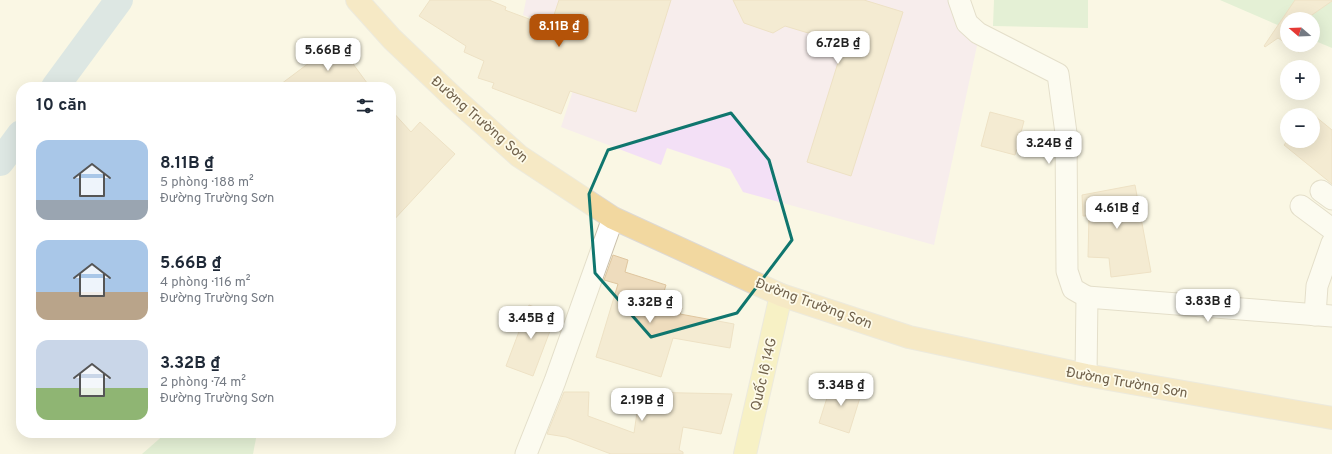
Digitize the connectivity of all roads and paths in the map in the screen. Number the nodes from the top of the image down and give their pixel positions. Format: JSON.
{"nodes":[{"id":1,"x":357,"y":0,"type":"edge"},
{"id":2,"x":958,"y":0,"type":"edge"},
{"id":3,"x":1301,"y":206,"type":"dead end"},
{"id":4,"x":613,"y":218,"type":"junction"},
{"id":5,"x":1332,"y":229,"type":"edge"},
{"id":6,"x":1332,"y":243,"type":"edge"},
{"id":7,"x":781,"y":295,"type":"junction"},
{"id":8,"x":1087,"y":297,"type":"junction"},
{"id":9,"x":1324,"y":315,"type":"edge"},
{"id":10,"x":1086,"y":375,"type":"junction"},
{"id":11,"x":1332,"y":418,"type":"edge"},
{"id":12,"x":526,"y":454,"type":"edge"},
{"id":13,"x":746,"y":454,"type":"edge"}],
"edges":[{"from":1,"to":4,"type":"highway","name":"Đường Trường Sơn"},
{"from":2,"to":8,"type":"street"},
{"from":3,"to":5,"type":"street"},
{"from":4,"to":7,"type":"highway","name":"Đường Trường Sơn"},
{"from":4,"to":12,"type":"street"},
{"from":6,"to":9,"type":"street"},
{"from":7,"to":10,"type":"highway","name":"Đường Trường Sơn"},
{"from":7,"to":13,"type":"main road","name":"Quốc lộ 14G"},
{"from":8,"to":9,"type":"street"},
{"from":8,"to":10,"type":"street"},
{"from":10,"to":11,"type":"highway","name":"Đường Trường Sơn"}]}
